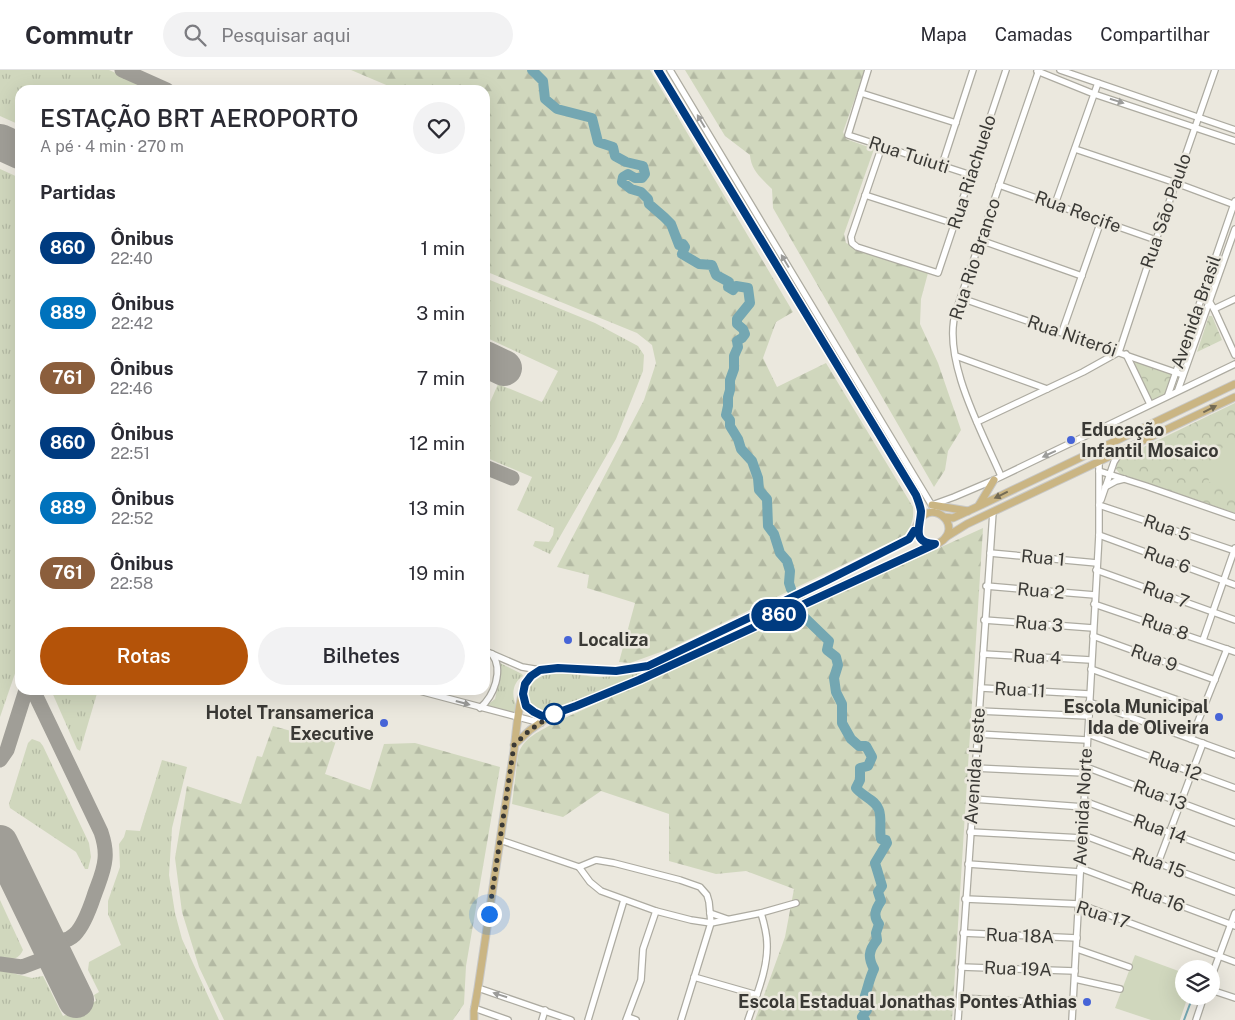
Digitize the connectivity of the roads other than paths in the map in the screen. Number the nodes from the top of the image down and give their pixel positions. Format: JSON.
{"nodes":[{"id":1,"x":658,"y":70,"type":"edge"},
{"id":2,"x":670,"y":70,"type":"edge"},
{"id":3,"x":868,"y":70,"type":"edge"},
{"id":4,"x":973,"y":70,"type":"edge"},
{"id":5,"x":1006,"y":70,"type":"edge"},
{"id":6,"x":1060,"y":70,"type":"edge"},
{"id":7,"x":1215,"y":70,"type":"edge"},
{"id":8,"x":1038,"y":71,"type":"edge"},
{"id":9,"x":1098,"y":83,"type":"junction"},
{"id":10,"x":861,"y":92,"type":"junction"},
{"id":11,"x":1094,"y":94,"type":"junction"},
{"id":12,"x":1199,"y":117,"type":"junction"},
{"id":13,"x":956,"y":123,"type":"junction"},
{"id":14,"x":1195,"y":127,"type":"junction"},
{"id":15,"x":1235,"y":130,"type":"edge"},
{"id":16,"x":1235,"y":141,"type":"edge"},
{"id":17,"x":882,"y":146,"type":"junction"},
{"id":18,"x":1075,"y":149,"type":"junction"},
{"id":19,"x":942,"y":166,"type":"junction"},
{"id":20,"x":971,"y":175,"type":"junction"},
{"id":21,"x":1176,"y":183,"type":"junction"},
{"id":22,"x":999,"y":185,"type":"junction"},
{"id":23,"x":865,"y":195,"type":"junction"},
{"id":24,"x":1235,"y":203,"type":"edge"},
{"id":25,"x":1055,"y":204,"type":"junction"},
{"id":26,"x":1101,"y":221,"type":"junction"},
{"id":27,"x":954,"y":224,"type":"junction"},
{"id":28,"x":1235,"y":229,"type":"edge"},
{"id":29,"x":980,"y":240,"type":"junction"},
{"id":30,"x":1156,"y":240,"type":"junction"},
{"id":31,"x":1082,"y":276,"type":"junction"},
{"id":32,"x":1202,"y":297,"type":"junction"},
{"id":33,"x":961,"y":298,"type":"junction"},
{"id":34,"x":1235,"y":299,"type":"edge"},
{"id":35,"x":1210,"y":302,"type":"junction"},
{"id":36,"x":1214,"y":309,"type":"junction"},
{"id":37,"x":1062,"y":332,"type":"junction"},
{"id":38,"x":1119,"y":352,"type":"junction"},
{"id":39,"x":1126,"y":354,"type":"junction"},
{"id":40,"x":1235,"y":355,"type":"edge"},
{"id":41,"x":956,"y":356,"type":"junction"},
{"id":42,"x":1235,"y":364,"type":"edge"},
{"id":43,"x":1175,"y":372,"type":"junction"},
{"id":44,"x":1184,"y":375,"type":"junction"},
{"id":45,"x":1235,"y":384,"type":"edge"},
{"id":46,"x":1047,"y":389,"type":"junction"},
{"id":47,"x":1178,"y":390,"type":"junction"},
{"id":48,"x":1168,"y":395,"type":"junction"},
{"id":49,"x":1235,"y":396,"type":"edge"},
{"id":50,"x":1150,"y":404,"type":"junction"},
{"id":51,"x":977,"y":422,"type":"junction"},
{"id":52,"x":1122,"y":450,"type":"junction"},
{"id":53,"x":1099,"y":462,"type":"junction"},
{"id":54,"x":1099,"y":471,"type":"junction"},
{"id":55,"x":1110,"y":474,"type":"junction"},
{"id":56,"x":998,"y":478,"type":"junction"},
{"id":57,"x":1125,"y":479,"type":"junction"},
{"id":58,"x":1105,"y":488,"type":"junction"},
{"id":59,"x":1100,"y":504,"type":"junction"},
{"id":60,"x":932,"y":505,"type":"junction"},
{"id":61,"x":979,"y":506,"type":"junction"},
{"id":62,"x":969,"y":511,"type":"junction"},
{"id":63,"x":936,"y":512,"type":"junction"},
{"id":64,"x":993,"y":512,"type":"junction"},
{"id":65,"x":944,"y":516,"type":"junction"},
{"id":66,"x":1235,"y":517,"type":"edge"},
{"id":67,"x":919,"y":521,"type":"junction"},
{"id":68,"x":1098,"y":535,"type":"junction"},
{"id":69,"x":946,"y":537,"type":"junction"},
{"id":70,"x":935,"y":544,"type":"junction"},
{"id":71,"x":1235,"y":550,"type":"edge"},
{"id":72,"x":990,"y":553,"type":"junction"},
{"id":73,"x":1096,"y":566,"type":"junction"},
{"id":74,"x":1224,"y":580,"type":"junction"},
{"id":75,"x":1235,"y":585,"type":"edge"},
{"id":76,"x":986,"y":586,"type":"junction"},
{"id":77,"x":1095,"y":595,"type":"junction"},
{"id":78,"x":1094,"y":604,"type":"junction"},
{"id":79,"x":1213,"y":611,"type":"junction"},
{"id":80,"x":984,"y":620,"type":"junction"},
{"id":81,"x":1235,"y":620,"type":"edge"},
{"id":82,"x":1093,"y":628,"type":"junction"},
{"id":83,"x":1093,"y":636,"type":"junction"},
{"id":84,"x":1203,"y":640,"type":"junction"},
{"id":85,"x":1227,"y":649,"type":"junction"},
{"id":86,"x":1235,"y":652,"type":"edge"},
{"id":87,"x":492,"y":654,"type":"joint"},
{"id":88,"x":983,"y":654,"type":"junction"},
{"id":89,"x":1091,"y":660,"type":"junction"},
{"id":90,"x":1091,"y":669,"type":"junction"},
{"id":91,"x":540,"y":670,"type":"junction"},
{"id":92,"x":1214,"y":680,"type":"junction"},
{"id":93,"x":981,"y":688,"type":"junction"},
{"id":94,"x":523,"y":694,"type":"junction"},
{"id":95,"x":1089,"y":694,"type":"junction"},
{"id":96,"x":434,"y":695,"type":"edge"},
{"id":97,"x":1089,"y":702,"type":"junction"},
{"id":98,"x":480,"y":708,"type":"junction"},
{"id":99,"x":1203,"y":708,"type":"junction"},
{"id":100,"x":979,"y":711,"type":"junction"},
{"id":101,"x":551,"y":715,"type":"junction"},
{"id":102,"x":1088,"y":716,"type":"junction"},
{"id":103,"x":519,"y":718,"type":"junction"},
{"id":104,"x":541,"y":723,"type":"junction"},
{"id":105,"x":977,"y":734,"type":"junction"},
{"id":106,"x":1087,"y":737,"type":"junction"},
{"id":107,"x":1191,"y":739,"type":"junction"},
{"id":108,"x":1202,"y":743,"type":"junction"},
{"id":109,"x":514,"y":745,"type":"junction"},
{"id":110,"x":1235,"y":755,"type":"edge"},
{"id":111,"x":974,"y":768,"type":"junction"},
{"id":112,"x":1085,"y":770,"type":"junction"},
{"id":113,"x":1192,"y":772,"type":"junction"},
{"id":114,"x":1235,"y":788,"type":"edge"},
{"id":115,"x":973,"y":799,"type":"junction"},
{"id":116,"x":1180,"y":803,"type":"junction"},
{"id":117,"x":1084,"y":804,"type":"junction"},
{"id":118,"x":1235,"y":823,"type":"edge"},
{"id":119,"x":970,"y":832,"type":"junction"},
{"id":120,"x":1169,"y":832,"type":"junction"},
{"id":121,"x":1083,"y":836,"type":"junction"},
{"id":122,"x":500,"y":840,"type":"junction"},
{"id":123,"x":1235,"y":857,"type":"edge"},
{"id":124,"x":1158,"y":863,"type":"junction"},
{"id":125,"x":968,"y":864,"type":"junction"},
{"id":126,"x":579,"y":867,"type":"junction"},
{"id":127,"x":1080,"y":870,"type":"junction"},
{"id":128,"x":1235,"y":892,"type":"edge"},
{"id":129,"x":965,"y":899,"type":"junction"},
{"id":130,"x":624,"y":900,"type":"junction"},
{"id":131,"x":796,"y":903,"type":"dead end"},
{"id":132,"x":1079,"y":904,"type":"junction"},
{"id":133,"x":656,"y":911,"type":"junction"},
{"id":134,"x":710,"y":913,"type":"junction"},
{"id":135,"x":761,"y":913,"type":"junction"},
{"id":136,"x":1235,"y":913,"type":"edge"},
{"id":137,"x":728,"y":920,"type":"junction"},
{"id":138,"x":710,"y":923,"type":"junction"},
{"id":139,"x":1233,"y":925,"type":"edge"},
{"id":140,"x":963,"y":933,"type":"junction"},
{"id":141,"x":1077,"y":938,"type":"junction"},
{"id":142,"x":1077,"y":949,"type":"junction"},
{"id":143,"x":1219,"y":957,"type":"junction"},
{"id":144,"x":1218,"y":960,"type":"edge"},
{"id":145,"x":1235,"y":962,"type":"edge"},
{"id":146,"x":961,"y":967,"type":"junction"},
{"id":147,"x":1130,"y":967,"type":"dead end"},
{"id":148,"x":1075,"y":971,"type":"junction"},
{"id":149,"x":694,"y":977,"type":"junction"},
{"id":150,"x":1075,"y":978,"type":"junction"},
{"id":151,"x":478,"y":988,"type":"junction"},
{"id":152,"x":1120,"y":989,"type":"dead end"},
{"id":153,"x":1220,"y":993,"type":"edge"},
{"id":154,"x":756,"y":995,"type":"junction"},
{"id":155,"x":960,"y":998,"type":"junction"},
{"id":156,"x":1235,"y":998,"type":"edge"},
{"id":157,"x":1073,"y":1004,"type":"junction"},
{"id":158,"x":1201,"y":1005,"type":"edge"},
{"id":159,"x":474,"y":1009,"type":"junction"},
{"id":160,"x":545,"y":1010,"type":"junction"},
{"id":161,"x":627,"y":1018,"type":"edge"},
{"id":162,"x":469,"y":1020,"type":"edge"},
{"id":163,"x":474,"y":1020,"type":"edge"},
{"id":164,"x":508,"y":1020,"type":"edge"},
{"id":165,"x":542,"y":1020,"type":"edge"},
{"id":166,"x":571,"y":1020,"type":"edge"},
{"id":167,"x":588,"y":1020,"type":"edge"},
{"id":168,"x":636,"y":1020,"type":"edge"},
{"id":169,"x":681,"y":1020,"type":"edge"},
{"id":170,"x":748,"y":1020,"type":"edge"},
{"id":171,"x":958,"y":1020,"type":"edge"},
{"id":172,"x":1072,"y":1020,"type":"edge"},
{"id":173,"x":1196,"y":1020,"type":"edge"}],
"edges":[{"from":1,"to":67,"type":"street"},
{"from":60,"to":2,"type":"street","one_way":true},
{"from":3,"to":10,"type":"street"},
{"from":4,"to":13,"type":"street"},
{"from":5,"to":20,"type":"street","name":"Rua Riachuelo"},
{"from":6,"to":9,"type":"street"},
{"from":7,"to":12,"type":"street","name":"Rua São Paulo"},
{"from":8,"to":11,"type":"street"},
{"from":8,"to":22,"type":"street","name":"Rua Rio Branco"},
{"from":9,"to":11,"type":"street"},
{"from":9,"to":12,"type":"street"},
{"from":10,"to":13,"type":"street"},
{"from":10,"to":17,"type":"street","name":"Rua Tuiuti"},
{"from":11,"to":14,"type":"street","one_way":true},
{"from":11,"to":18,"type":"street"},
{"from":12,"to":14,"type":"street","name":"Rua São Paulo"},
{"from":12,"to":15,"type":"street"},
{"from":13,"to":19,"type":"street"},
{"from":14,"to":16,"type":"street"},
{"from":14,"to":21,"type":"street","name":"Rua São Paulo"},
{"from":17,"to":19,"type":"street","name":"Rua Tuiuti"},
{"from":17,"to":23,"type":"street"},
{"from":18,"to":21,"type":"street"},
{"from":18,"to":25,"type":"street"},
{"from":19,"to":20,"type":"street","name":"Rua Tuiuti"},
{"from":20,"to":27,"type":"street","name":"Rua Riachuelo"},
{"from":21,"to":24,"type":"street"},
{"from":21,"to":30,"type":"street","name":"Rua São Paulo"},
{"from":22,"to":25,"type":"street","name":"Rua Recife"},
{"from":22,"to":29,"type":"street","name":"Rua Rio Branco"},
{"from":23,"to":27,"type":"street"},
{"from":23,"to":27,"type":"street","name":"Rua Riachuelo"},
{"from":24,"to":32,"type":"street","name":"Avenida Brasil"},
{"from":25,"to":26,"type":"street","name":"Rua Recife"},
{"from":26,"to":30,"type":"street","name":"Rua Recife"},
{"from":26,"to":31,"type":"street"},
{"from":28,"to":35,"type":"street","name":"Avenida Brasil"},
{"from":29,"to":31,"type":"street"},
{"from":29,"to":33,"type":"street","name":"Rua Rio Branco"},
{"from":30,"to":38,"type":"street","name":"Rua São Paulo"},
{"from":31,"to":37,"type":"street"},
{"from":32,"to":35,"type":"street"},
{"from":32,"to":43,"type":"street","name":"Avenida Brasil"},
{"from":33,"to":37,"type":"street","name":"Rua Niterói"},
{"from":33,"to":41,"type":"street","name":"Rua Rio Branco"},
{"from":34,"to":36,"type":"street"},
{"from":35,"to":36,"type":"street"},
{"from":35,"to":44,"type":"street","name":"Avenida Brasil"},
{"from":36,"to":40,"type":"street"},
{"from":37,"to":38,"type":"street","name":"Rua Niterói"},
{"from":38,"to":39,"type":"street","name":"Rua Niterói"},
{"from":38,"to":46,"type":"street"},
{"from":39,"to":43,"type":"street","name":"Rua Niterói"},
{"from":39,"to":50,"type":"street"},
{"from":41,"to":46,"type":"street"},
{"from":41,"to":51,"type":"street","name":"Rua Rio Branco"},
{"from":42,"to":47,"type":"street"},
{"from":43,"to":44,"type":"street","name":"Rua Niterói"},
{"from":43,"to":48,"type":"street","name":"Avenida Brasil"},
{"from":44,"to":47,"type":"street","name":"Avenida Brasil"},
{"from":45,"to":61,"type":"main road","one_way":true},
{"from":46,"to":51,"type":"street"},
{"from":47,"to":48,"type":"street"},
{"from":48,"to":50,"type":"street"},
{"from":52,"to":49,"type":"main road","one_way":true},
{"from":50,"to":56,"type":"street","one_way":true},
{"from":51,"to":56,"type":"street","name":"Rua Rio Branco"},
{"from":52,"to":53,"type":"main road"},
{"from":52,"to":55,"type":"street"},
{"from":53,"to":54,"type":"street"},
{"from":53,"to":64,"type":"main road"},
{"from":54,"to":55,"type":"street"},
{"from":54,"to":59,"type":"street"},
{"from":55,"to":57,"type":"street"},
{"from":55,"to":58,"type":"street"},
{"from":56,"to":60,"type":"street"},
{"from":56,"to":61,"type":"main road"},
{"from":57,"to":58,"type":"street"},
{"from":57,"to":66,"type":"street"},
{"from":58,"to":59,"type":"street"},
{"from":59,"to":68,"type":"street","name":"Avenida Norte"},
{"from":59,"to":71,"type":"street","name":"Rua 5"},
{"from":60,"to":62,"type":"main road"},
{"from":60,"to":63,"type":"street"},
{"from":61,"to":62,"type":"main road"},
{"from":62,"to":65,"type":"main road"},
{"from":63,"to":65,"type":"main road"},
{"from":63,"to":67,"type":"main road"},
{"from":64,"to":69,"type":"main road"},
{"from":64,"to":72,"type":"street","name":"Avenida Leste"},
{"from":65,"to":69,"type":"main road"},
{"from":67,"to":70,"type":"main road"},
{"from":67,"to":91,"type":"main road"},
{"from":68,"to":73,"type":"street","name":"Avenida Norte"},
{"from":68,"to":74,"type":"street","name":"Rua 6"},
{"from":69,"to":70,"type":"main road"},
{"from":70,"to":101,"type":"main road"},
{"from":71,"to":74,"type":"street"},
{"from":72,"to":73,"type":"street","name":"Rua 1"},
{"from":72,"to":76,"type":"street","name":"Avenida Leste"},
{"from":73,"to":77,"type":"street","name":"Avenida Norte"},
{"from":73,"to":79,"type":"street","name":"Rua 7"},
{"from":74,"to":75,"type":"street","name":"Rua 6"},
{"from":74,"to":79,"type":"street"},
{"from":76,"to":77,"type":"street","name":"Rua 2"},
{"from":76,"to":80,"type":"street","name":"Avenida Leste"},
{"from":77,"to":78,"type":"street","name":"Avenida Norte"},
{"from":78,"to":82,"type":"street","name":"Avenida Norte"},
{"from":78,"to":84,"type":"street","name":"Rua 8"},
{"from":79,"to":81,"type":"street","name":"Rua 7"},
{"from":79,"to":84,"type":"street"},
{"from":80,"to":82,"type":"street","name":"Rua 3"},
{"from":80,"to":88,"type":"street","name":"Avenida Leste"},
{"from":82,"to":83,"type":"street","name":"Avenida Norte"},
{"from":83,"to":89,"type":"street","name":"Avenida Norte"},
{"from":83,"to":92,"type":"street","name":"Rua 9"},
{"from":84,"to":85,"type":"street","name":"Rua 8"},
{"from":85,"to":86,"type":"street","name":"Rua 8"},
{"from":85,"to":92,"type":"street"},
{"from":87,"to":91,"type":"street"},
{"from":87,"to":98,"type":"street"},
{"from":88,"to":89,"type":"street","name":"Rua 4"},
{"from":88,"to":93,"type":"street","name":"Avenida Leste"},
{"from":89,"to":90,"type":"street","name":"Avenida Norte"},
{"from":90,"to":95,"type":"street","name":"Avenida Norte"},
{"from":90,"to":99,"type":"street"},
{"from":91,"to":94,"type":"main road"},
{"from":92,"to":99,"type":"street"},
{"from":93,"to":95,"type":"street","name":"Rua 11"},
{"from":93,"to":100,"type":"street","name":"Avenida Leste"},
{"from":94,"to":101,"type":"main road"},
{"from":94,"to":103,"type":"main road"},
{"from":95,"to":97,"type":"street","name":"Avenida Norte"},
{"from":96,"to":98,"type":"street","one_way":true},
{"from":97,"to":102,"type":"street","name":"Avenida Norte"},
{"from":97,"to":107,"type":"street"},
{"from":98,"to":103,"type":"street"},
{"from":99,"to":107,"type":"street"},
{"from":100,"to":102,"type":"street"},
{"from":100,"to":105,"type":"street","name":"Avenida Leste"},
{"from":101,"to":104,"type":"main road"},
{"from":102,"to":106,"type":"street","name":"Avenida Norte"},
{"from":103,"to":104,"type":"street"},
{"from":103,"to":109,"type":"main road"},
{"from":104,"to":109,"type":"main road"},
{"from":105,"to":106,"type":"street","name":"Rua 12"},
{"from":105,"to":111,"type":"street","name":"Avenida Leste"},
{"from":106,"to":112,"type":"street","name":"Avenida Norte"},
{"from":106,"to":113,"type":"street","name":"Rua 12"},
{"from":107,"to":108,"type":"street"},
{"from":108,"to":110,"type":"street"},
{"from":108,"to":113,"type":"street"},
{"from":109,"to":122,"type":"main road"},
{"from":111,"to":112,"type":"street","name":"Rua 13"},
{"from":111,"to":115,"type":"street","name":"Avenida Leste"},
{"from":112,"to":116,"type":"street","name":"Rua 13"},
{"from":112,"to":117,"type":"street","name":"Avenida Norte"},
{"from":113,"to":114,"type":"street","name":"Rua 12"},
{"from":113,"to":116,"type":"street"},
{"from":115,"to":117,"type":"street","name":"Rua 14"},
{"from":115,"to":119,"type":"street","name":"Avenida Leste"},
{"from":116,"to":118,"type":"street","name":"Rua 13"},
{"from":116,"to":120,"type":"street"},
{"from":117,"to":120,"type":"street","name":"Rua 14"},
{"from":117,"to":121,"type":"street","name":"Avenida Norte"},
{"from":119,"to":121,"type":"street","name":"Rua 15"},
{"from":119,"to":125,"type":"street","name":"Avenida Leste"},
{"from":120,"to":123,"type":"street","name":"Rua 14"},
{"from":120,"to":124,"type":"street"},
{"from":121,"to":124,"type":"street","name":"Rua 15"},
{"from":121,"to":127,"type":"street","name":"Avenida Norte"},
{"from":122,"to":126,"type":"street"},
{"from":122,"to":151,"type":"main road"},
{"from":124,"to":128,"type":"street","name":"Rua 15"},
{"from":125,"to":127,"type":"street","name":"Rua 16"},
{"from":125,"to":129,"type":"street","name":"Avenida Leste"},
{"from":126,"to":130,"type":"street"},
{"from":126,"to":134,"type":"street"},
{"from":127,"to":132,"type":"street","name":"Avenida Norte"},
{"from":127,"to":139,"type":"street","name":"Rua 16"},
{"from":129,"to":132,"type":"street","name":"Rua 17"},
{"from":129,"to":140,"type":"street","name":"Avenida Leste"},
{"from":130,"to":133,"type":"street"},
{"from":130,"to":167,"type":"street"},
{"from":131,"to":135,"type":"street"},
{"from":132,"to":141,"type":"street","name":"Avenida Norte"},
{"from":132,"to":143,"type":"street","name":"Rua 17"},
{"from":133,"to":138,"type":"street"},
{"from":133,"to":161,"type":"street"},
{"from":134,"to":137,"type":"street"},
{"from":134,"to":138,"type":"street"},
{"from":135,"to":137,"type":"street"},
{"from":135,"to":154,"type":"street"},
{"from":136,"to":139,"type":"street"},
{"from":137,"to":138,"type":"street"},
{"from":138,"to":149,"type":"street"},
{"from":139,"to":143,"type":"street"},
{"from":140,"to":141,"type":"street","name":"Rua 18A"},
{"from":140,"to":146,"type":"street","name":"Avenida Leste"},
{"from":141,"to":142,"type":"street","name":"Avenida Norte"},
{"from":142,"to":147,"type":"street"},
{"from":142,"to":148,"type":"street","name":"Avenida Norte"},
{"from":143,"to":144,"type":"street"},
{"from":143,"to":145,"type":"street","name":"Rua 17"},
{"from":146,"to":148,"type":"street","name":"Rua 19A"},
{"from":146,"to":155,"type":"street","name":"Avenida Leste"},
{"from":148,"to":150,"type":"street","name":"Avenida Norte"},
{"from":149,"to":154,"type":"street"},
{"from":149,"to":169,"type":"street"},
{"from":150,"to":152,"type":"street"},
{"from":150,"to":157,"type":"street","name":"Avenida Norte"},
{"from":151,"to":159,"type":"main road"},
{"from":160,"to":151,"type":"street","one_way":true},
{"from":153,"to":156,"type":"street"},
{"from":154,"to":170,"type":"street"},
{"from":155,"to":157,"type":"street"},
{"from":155,"to":171,"type":"street","name":"Avenida Leste"},
{"from":157,"to":172,"type":"street","name":"Avenida Norte"},
{"from":158,"to":173,"type":"street"},
{"from":159,"to":162,"type":"main road"},
{"from":159,"to":163,"type":"main road"},
{"from":159,"to":164,"type":"street"},
{"from":160,"to":165,"type":"street"},
{"from":160,"to":166,"type":"street"},
{"from":161,"to":168,"type":"street"}]}
